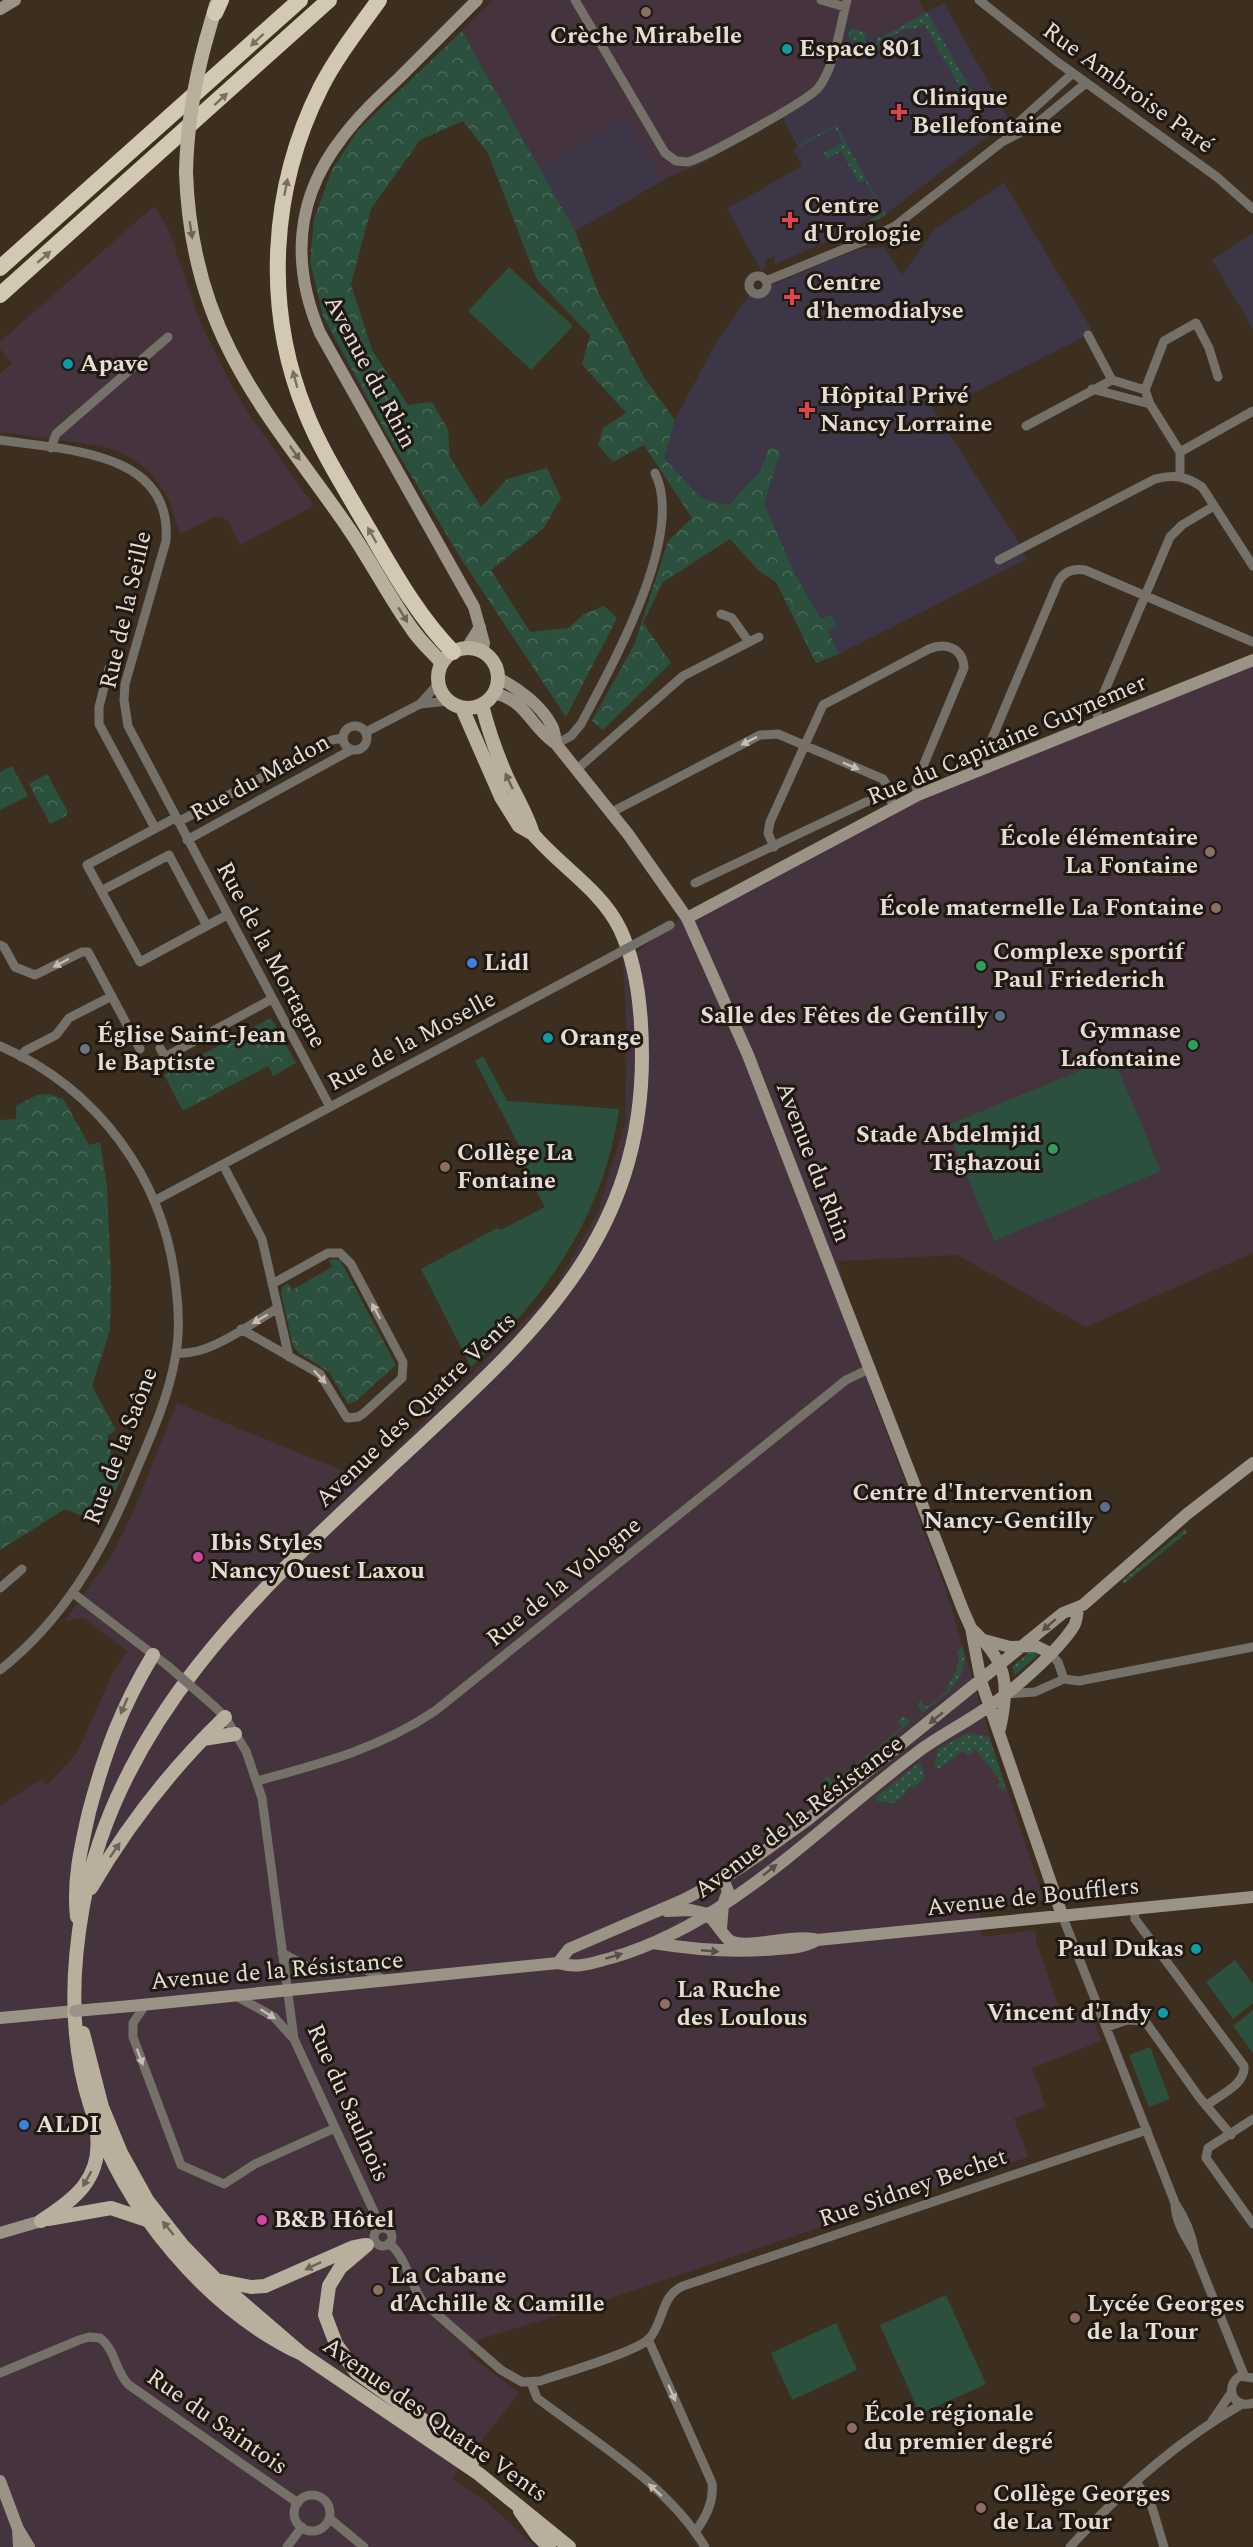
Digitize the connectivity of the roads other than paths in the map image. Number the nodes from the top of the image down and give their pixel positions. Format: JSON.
{"nodes":[{"id":1,"x":15,"y":0,"type":"edge"},
{"id":2,"x":300,"y":0,"type":"edge"},
{"id":3,"x":329,"y":0,"type":"edge"},
{"id":4,"x":379,"y":0,"type":"edge"},
{"id":5,"x":477,"y":0,"type":"edge"},
{"id":6,"x":574,"y":0,"type":"edge"},
{"id":7,"x":821,"y":0,"type":"edge"},
{"id":8,"x":979,"y":0,"type":"edge"},
{"id":9,"x":846,"y":3,"type":"edge"},
{"id":10,"x":218,"y":4,"type":"edge"},
{"id":11,"x":0,"y":9,"type":"edge"},
{"id":12,"x":1073,"y":73,"type":"junction"},
{"id":13,"x":1086,"y":83,"type":"junction"},
{"id":14,"x":1002,"y":142,"type":"junction"},
{"id":15,"x":1253,"y":209,"type":"edge"},
{"id":16,"x":0,"y":268,"type":"edge"},
{"id":17,"x":766,"y":281,"type":"dead end"},
{"id":18,"x":0,"y":296,"type":"edge"},
{"id":19,"x":1088,"y":335,"type":"dead end"},
{"id":20,"x":168,"y":337,"type":"dead end"},
{"id":21,"x":1218,"y":378,"type":"dead end"},
{"id":22,"x":1112,"y":380,"type":"junction"},
{"id":23,"x":1092,"y":389,"type":"junction"},
{"id":24,"x":1144,"y":390,"type":"junction"},
{"id":25,"x":1150,"y":404,"type":"junction"},
{"id":26,"x":1253,"y":411,"type":"edge"},
{"id":27,"x":1026,"y":426,"type":"dead end"},
{"id":28,"x":0,"y":440,"type":"edge"},
{"id":29,"x":51,"y":448,"type":"junction"},
{"id":30,"x":1180,"y":452,"type":"junction"},
{"id":31,"x":655,"y":473,"type":"dead end"},
{"id":32,"x":1180,"y":476,"type":"junction"},
{"id":33,"x":1214,"y":506,"type":"junction"},
{"id":34,"x":999,"y":560,"type":"dead end"},
{"id":35,"x":1253,"y":566,"type":"edge"},
{"id":36,"x":1146,"y":595,"type":"junction"},
{"id":37,"x":722,"y":614,"type":"dead end"},
{"id":38,"x":480,"y":627,"type":"junction"},
{"id":39,"x":759,"y":637,"type":"dead end"},
{"id":40,"x":749,"y":642,"type":"junction"},
{"id":41,"x":1253,"y":642,"type":"edge"},
{"id":42,"x":482,"y":651,"type":"junction"},
{"id":43,"x":454,"y":654,"type":"junction"},
{"id":44,"x":1253,"y":660,"type":"edge"},
{"id":45,"x":109,"y":668,"type":"dead end"},
{"id":46,"x":498,"y":678,"type":"junction"},
{"id":47,"x":438,"y":684,"type":"junction"},
{"id":48,"x":494,"y":693,"type":"junction"},
{"id":49,"x":448,"y":701,"type":"junction"},
{"id":50,"x":420,"y":704,"type":"junction"},
{"id":51,"x":482,"y":705,"type":"junction"},
{"id":52,"x":462,"y":708,"type":"junction"},
{"id":53,"x":1098,"y":722,"type":"junction"},
{"id":54,"x":366,"y":732,"type":"junction"},
{"id":55,"x":343,"y":738,"type":"junction"},
{"id":56,"x":556,"y":744,"type":"junction"},
{"id":57,"x":804,"y":745,"type":"junction"},
{"id":58,"x":351,"y":750,"type":"junction"},
{"id":59,"x":986,"y":768,"type":"junction"},
{"id":60,"x":576,"y":770,"type":"junction"},
{"id":61,"x":918,"y":795,"type":"junction"},
{"id":62,"x":888,"y":796,"type":"junction"},
{"id":63,"x":894,"y":807,"type":"junction"},
{"id":64,"x":610,"y":813,"type":"junction"},
{"id":65,"x":176,"y":820,"type":"junction"},
{"id":66,"x":155,"y":828,"type":"junction"},
{"id":67,"x":533,"y":834,"type":"junction"},
{"id":68,"x":187,"y":840,"type":"junction"},
{"id":69,"x":774,"y":847,"type":"junction"},
{"id":70,"x":695,"y":883,"type":"dead end"},
{"id":71,"x":101,"y":891,"type":"junction"},
{"id":72,"x":227,"y":915,"type":"junction"},
{"id":73,"x":687,"y":918,"type":"junction"},
{"id":74,"x":207,"y":926,"type":"junction"},
{"id":75,"x":0,"y":945,"type":"edge"},
{"id":76,"x":112,"y":996,"type":"junction"},
{"id":77,"x":272,"y":999,"type":"junction"},
{"id":78,"x":0,"y":1046,"type":"edge"},
{"id":79,"x":160,"y":1048,"type":"dead end"},
{"id":80,"x":140,"y":1049,"type":"dead end"},
{"id":81,"x":21,"y":1057,"type":"junction"},
{"id":82,"x":330,"y":1107,"type":"junction"},
{"id":83,"x":223,"y":1165,"type":"junction"},
{"id":84,"x":156,"y":1200,"type":"junction"},
{"id":85,"x":272,"y":1284,"type":"junction"},
{"id":86,"x":278,"y":1308,"type":"junction"},
{"id":87,"x":241,"y":1329,"type":"junction"},
{"id":88,"x":176,"y":1353,"type":"junction"},
{"id":89,"x":289,"y":1357,"type":"junction"},
{"id":90,"x":871,"y":1368,"type":"junction"},
{"id":91,"x":1253,"y":1463,"type":"edge"},
{"id":92,"x":22,"y":1569,"type":"dead end"},
{"id":93,"x":0,"y":1588,"type":"edge"},
{"id":94,"x":73,"y":1593,"type":"junction"},
{"id":95,"x":1078,"y":1609,"type":"junction"},
{"id":96,"x":971,"y":1628,"type":"junction"},
{"id":97,"x":984,"y":1640,"type":"junction"},
{"id":98,"x":1023,"y":1647,"type":"junction"},
{"id":99,"x":1253,"y":1647,"type":"edge"},
{"id":100,"x":1050,"y":1653,"type":"junction"},
{"id":101,"x":153,"y":1655,"type":"junction"},
{"id":102,"x":1001,"y":1664,"type":"junction"},
{"id":103,"x":0,"y":1670,"type":"edge"},
{"id":104,"x":1064,"y":1679,"type":"junction"},
{"id":105,"x":981,"y":1681,"type":"junction"},
{"id":106,"x":1006,"y":1694,"type":"junction"},
{"id":107,"x":991,"y":1706,"type":"junction"},
{"id":108,"x":220,"y":1712,"type":"junction"},
{"id":109,"x":999,"y":1729,"type":"junction"},
{"id":110,"x":235,"y":1734,"type":"junction"},
{"id":111,"x":203,"y":1739,"type":"junction"},
{"id":112,"x":257,"y":1781,"type":"junction"},
{"id":113,"x":723,"y":1879,"type":"junction"},
{"id":114,"x":1253,"y":1897,"type":"edge"},
{"id":115,"x":84,"y":1900,"type":"junction"},
{"id":116,"x":723,"y":1905,"type":"junction"},
{"id":117,"x":1134,"y":1908,"type":"junction"},
{"id":118,"x":658,"y":1912,"type":"junction"},
{"id":119,"x":708,"y":1914,"type":"junction"},
{"id":120,"x":1062,"y":1915,"type":"junction"},
{"id":121,"x":721,"y":1928,"type":"junction"},
{"id":122,"x":79,"y":1931,"type":"junction"},
{"id":123,"x":818,"y":1940,"type":"junction"},
{"id":124,"x":652,"y":1943,"type":"junction"},
{"id":125,"x":282,"y":1953,"type":"junction"},
{"id":126,"x":558,"y":1963,"type":"junction"},
{"id":127,"x":388,"y":1981,"type":"junction"},
{"id":128,"x":287,"y":1991,"type":"junction"},
{"id":129,"x":236,"y":1996,"type":"junction"},
{"id":130,"x":75,"y":2002,"type":"junction"},
{"id":131,"x":146,"y":2004,"type":"junction"},
{"id":132,"x":0,"y":2019,"type":"edge"},
{"id":133,"x":1107,"y":2027,"type":"junction"},
{"id":134,"x":294,"y":2039,"type":"junction"},
{"id":135,"x":1207,"y":2105,"type":"junction"},
{"id":136,"x":1252,"y":2121,"type":"edge"},
{"id":137,"x":96,"y":2123,"type":"junction"},
{"id":138,"x":335,"y":2128,"type":"junction"},
{"id":139,"x":1147,"y":2130,"type":"junction"},
{"id":140,"x":1231,"y":2135,"type":"junction"},
{"id":141,"x":147,"y":2220,"type":"junction"},
{"id":142,"x":40,"y":2221,"type":"junction"},
{"id":143,"x":1253,"y":2224,"type":"edge"},
{"id":144,"x":381,"y":2228,"type":"junction"},
{"id":145,"x":0,"y":2233,"type":"edge"},
{"id":146,"x":377,"y":2243,"type":"junction"},
{"id":147,"x":216,"y":2280,"type":"junction"},
{"id":148,"x":648,"y":2339,"type":"junction"},
{"id":149,"x":302,"y":2354,"type":"junction"},
{"id":150,"x":0,"y":2373,"type":"edge"},
{"id":151,"x":1250,"y":2377,"type":"edge"},
{"id":152,"x":531,"y":2382,"type":"junction"},
{"id":153,"x":1231,"y":2393,"type":"junction"},
{"id":154,"x":1248,"y":2405,"type":"edge"},
{"id":155,"x":1212,"y":2421,"type":"junction"},
{"id":156,"x":479,"y":2474,"type":"junction"},
{"id":157,"x":0,"y":2481,"type":"edge"},
{"id":158,"x":1136,"y":2481,"type":"junction"},
{"id":159,"x":511,"y":2497,"type":"junction"},
{"id":160,"x":298,"y":2503,"type":"junction"},
{"id":161,"x":329,"y":2518,"type":"junction"},
{"id":162,"x":302,"y":2527,"type":"junction"},
{"id":163,"x":18,"y":2529,"type":"junction"},
{"id":164,"x":695,"y":2532,"type":"junction"},
{"id":165,"x":19,"y":2547,"type":"edge"},
{"id":166,"x":29,"y":2547,"type":"edge"},
{"id":167,"x":287,"y":2547,"type":"edge"},
{"id":168,"x":364,"y":2547,"type":"edge"},
{"id":169,"x":549,"y":2547,"type":"edge"},
{"id":170,"x":569,"y":2547,"type":"edge"},
{"id":171,"x":705,"y":2547,"type":"edge"},
{"id":172,"x":1070,"y":2547,"type":"edge"},
{"id":173,"x":1164,"y":2547,"type":"edge"}],
"edges":[{"from":1,"to":11,"type":"main road"},
{"from":2,"to":16,"type":"highway","one_way":true},
{"from":18,"to":3,"type":"highway","one_way":true},
{"from":43,"to":4,"type":"highway","one_way":true},
{"from":5,"to":38,"type":"main road","name":"Avenue du Rhin"},
{"from":6,"to":9,"type":"street"},
{"from":7,"to":9,"type":"street"},
{"from":8,"to":12,"type":"street","name":"Rue Ambroise Paré"},
{"from":10,"to":43,"type":"main road","one_way":true,"bridge":true},
{"from":12,"to":13,"type":"street","name":"Rue Ambroise Paré"},
{"from":12,"to":14,"type":"street"},
{"from":13,"to":14,"type":"street"},
{"from":13,"to":15,"type":"street","name":"Rue Ambroise Paré"},
{"from":14,"to":17,"type":"street"},
{"from":19,"to":22,"type":"street"},
{"from":20,"to":29,"type":"street"},
{"from":21,"to":24,"type":"street"},
{"from":22,"to":23,"type":"street"},
{"from":22,"to":24,"type":"street"},
{"from":23,"to":25,"type":"street"},
{"from":23,"to":27,"type":"street"},
{"from":24,"to":25,"type":"street"},
{"from":25,"to":30,"type":"street"},
{"from":26,"to":30,"type":"street"},
{"from":28,"to":29,"type":"street","name":"Rue de la Seille"},
{"from":29,"to":65,"type":"street","name":"Rue de la Seille"},
{"from":30,"to":32,"type":"street"},
{"from":31,"to":56,"type":"street"},
{"from":32,"to":33,"type":"street"},
{"from":32,"to":34,"type":"street"},
{"from":33,"to":35,"type":"street"},
{"from":33,"to":36,"type":"street"},
{"from":36,"to":41,"type":"street"},
{"from":36,"to":53,"type":"street"},
{"from":36,"to":59,"type":"street"},
{"from":37,"to":40,"type":"street"},
{"from":38,"to":42,"type":"main road","name":"Avenue du Rhin"},
{"from":38,"to":43,"type":"main road"},
{"from":39,"to":40,"type":"street"},
{"from":40,"to":60,"type":"street"},
{"from":42,"to":43,"type":"main road"},
{"from":42,"to":46,"type":"main road"},
{"from":43,"to":47,"type":"main road"},
{"from":44,"to":53,"type":"main road","name":"Rue du Capitaine Guynemer"},
{"from":45,"to":66,"type":"street"},
{"from":46,"to":48,"type":"main road"},
{"from":46,"to":56,"type":"main road","name":"Avenue du Rhin"},
{"from":47,"to":49,"type":"main road"},
{"from":47,"to":50,"type":"street"},
{"from":48,"to":51,"type":"main road"},
{"from":48,"to":56,"type":"main road","name":"Avenue du Rhin"},
{"from":49,"to":50,"type":"street"},
{"from":49,"to":52,"type":"main road"},
{"from":50,"to":54,"type":"street"},
{"from":51,"to":52,"type":"main road"},
{"from":67,"to":51,"type":"main road","name":"Avenue des Quatre Vents","one_way":true},
{"from":52,"to":67,"type":"main road","name":"Avenue des Quatre Vents"},
{"from":53,"to":59,"type":"main road","name":"Rue du Capitaine Guynemer"},
{"from":54,"to":55,"type":"street"},
{"from":54,"to":58,"type":"street"},
{"from":55,"to":58,"type":"street"},
{"from":55,"to":65,"type":"street","name":"Rue du Madon"},
{"from":56,"to":60,"type":"main road","name":"Avenue du Rhin"},
{"from":57,"to":61,"type":"street"},
{"from":57,"to":62,"type":"street","one_way":true},
{"from":57,"to":64,"type":"street","one_way":true},
{"from":57,"to":69,"type":"street"},
{"from":58,"to":68,"type":"street","name":"Rue du Madon"},
{"from":59,"to":61,"type":"main road","name":"Rue du Capitaine Guynemer"},
{"from":60,"to":64,"type":"main road","name":"Avenue du Rhin"},
{"from":61,"to":63,"type":"main road","name":"Rue du Capitaine Guynemer"},
{"from":62,"to":63,"type":"street"},
{"from":62,"to":69,"type":"street"},
{"from":63,"to":73,"type":"main road","name":"Rue du Capitaine Guynemer"},
{"from":64,"to":73,"type":"main road","name":"Avenue du Rhin"},
{"from":65,"to":66,"type":"street","name":"Rue du Madon"},
{"from":65,"to":68,"type":"street","name":"Rue de la Mortagne"},
{"from":66,"to":71,"type":"street","name":"Rue du Madon"},
{"from":67,"to":115,"type":"main road","name":"Avenue des Quatre Vents"},
{"from":68,"to":72,"type":"street","name":"Rue de la Mortagne"},
{"from":69,"to":70,"type":"street"},
{"from":71,"to":74,"type":"street"},
{"from":71,"to":74,"type":"street"},
{"from":72,"to":74,"type":"street"},
{"from":72,"to":77,"type":"street","name":"Rue de la Mortagne"},
{"from":73,"to":82,"type":"street","name":"Rue de la Moselle","bridge":true},
{"from":73,"to":90,"type":"main road","name":"Avenue du Rhin"},
{"from":76,"to":75,"type":"street","one_way":true},
{"from":76,"to":80,"type":"street"},
{"from":76,"to":81,"type":"street"},
{"from":77,"to":79,"type":"street"},
{"from":77,"to":82,"type":"street","name":"Rue de la Mortagne"},
{"from":78,"to":81,"type":"street","name":"Rue de la Saône"},
{"from":81,"to":84,"type":"street","name":"Rue de la Saône"},
{"from":82,"to":83,"type":"street","name":"Rue de la Moselle"},
{"from":83,"to":84,"type":"street","name":"Rue de la Moselle"},
{"from":83,"to":85,"type":"street"},
{"from":84,"to":88,"type":"street","name":"Rue de la Saône"},
{"from":85,"to":86,"type":"street"},
{"from":89,"to":85,"type":"street","one_way":true},
{"from":86,"to":87,"type":"street","one_way":true},
{"from":86,"to":89,"type":"street"},
{"from":87,"to":88,"type":"street"},
{"from":87,"to":89,"type":"street"},
{"from":88,"to":94,"type":"street","name":"Rue de la Saône"},
{"from":90,"to":96,"type":"main road","name":"Avenue du Rhin"},
{"from":90,"to":112,"type":"street","name":"Rue de la Vologne"},
{"from":91,"to":95,"type":"main road"},
{"from":92,"to":93,"type":"street"},
{"from":94,"to":101,"type":"street","name":"Rue du Saulnois"},
{"from":94,"to":103,"type":"street","name":"Rue de la Saône"},
{"from":95,"to":98,"type":"main road","name":"Avenue de la Résistance","one_way":true},
{"from":95,"to":100,"type":"main road","name":"Avenue de la Résistance"},
{"from":96,"to":97,"type":"main road","name":"Avenue du Rhin"},
{"from":96,"to":105,"type":"main road","name":"Avenue du Rhin"},
{"from":97,"to":98,"type":"main road"},
{"from":97,"to":102,"type":"main road","name":"Avenue du Rhin"},
{"from":98,"to":100,"type":"main road"},
{"from":98,"to":102,"type":"main road","name":"Avenue de la Résistance"},
{"from":99,"to":104,"type":"street"},
{"from":100,"to":104,"type":"street"},
{"from":100,"to":106,"type":"main road","name":"Avenue de la Résistance"},
{"from":101,"to":108,"type":"street","name":"Rue du Saulnois","bridge":true},
{"from":101,"to":122,"type":"main road","one_way":true},
{"from":102,"to":105,"type":"main road","name":"Avenue de la Résistance"},
{"from":102,"to":106,"type":"main road"},
{"from":104,"to":106,"type":"street"},
{"from":105,"to":107,"type":"main road","name":"Avenue du Rhin"},
{"from":105,"to":113,"type":"main road","name":"Avenue de la Résistance","one_way":true},
{"from":106,"to":107,"type":"main road","name":"Avenue de la Résistance"},
{"from":106,"to":109,"type":"main road"},
{"from":107,"to":109,"type":"main road","name":"Avenue du Rhin"},
{"from":116,"to":107,"type":"main road","name":"Avenue de la Résistance","one_way":true},
{"from":108,"to":110,"type":"street","name":"Rue du Saulnois"},
{"from":108,"to":111,"type":"main road"},
{"from":109,"to":120,"type":"main road","name":"Avenue du Rhin"},
{"from":110,"to":111,"type":"main road"},
{"from":110,"to":112,"type":"street","name":"Rue du Saulnois"},
{"from":115,"to":111,"type":"main road","one_way":true},
{"from":112,"to":125,"type":"street","name":"Rue du Saulnois"},
{"from":113,"to":116,"type":"main road"},
{"from":113,"to":118,"type":"main road","name":"Avenue de la Résistance"},
{"from":114,"to":117,"type":"main road","name":"Avenue de Boufflers"},
{"from":115,"to":122,"type":"main road","name":"Avenue des Quatre Vents"},
{"from":116,"to":119,"type":"main road","name":"Avenue de la Résistance"},
{"from":116,"to":121,"type":"main road"},
{"from":117,"to":120,"type":"main road","name":"Avenue de Boufflers"},
{"from":117,"to":135,"type":"street"},
{"from":118,"to":119,"type":"main road"},
{"from":118,"to":126,"type":"main road","name":"Avenue de la Résistance"},
{"from":119,"to":121,"type":"main road","name":"Avenue de Boufflers"},
{"from":119,"to":124,"type":"main road","name":"Avenue de la Résistance"},
{"from":120,"to":123,"type":"main road","name":"Avenue de Boufflers"},
{"from":120,"to":133,"type":"street"},
{"from":121,"to":123,"type":"main road","name":"Avenue de Boufflers"},
{"from":122,"to":130,"type":"main road","name":"Avenue des Quatre Vents"},
{"from":124,"to":123,"type":"main road","name":"Avenue de Boufflers","one_way":true},
{"from":126,"to":124,"type":"main road","name":"Avenue de la Résistance","one_way":true},
{"from":125,"to":127,"type":"street"},
{"from":125,"to":128,"type":"street","name":"Rue du Saulnois"},
{"from":126,"to":127,"type":"main road","name":"Avenue de la Résistance"},
{"from":127,"to":128,"type":"main road","name":"Avenue de la Résistance"},
{"from":128,"to":129,"type":"main road","name":"Avenue de la Résistance"},
{"from":128,"to":134,"type":"street","name":"Rue du Saulnois"},
{"from":129,"to":131,"type":"main road","name":"Avenue de la Résistance"},
{"from":129,"to":134,"type":"street","one_way":true},
{"from":130,"to":137,"type":"main road","name":"Avenue des Quatre Vents"},
{"from":147,"to":130,"type":"main road","name":"Avenue des Quatre Vents","one_way":true},
{"from":131,"to":132,"type":"main road","name":"Avenue de la Résistance","bridge":true},
{"from":131,"to":138,"type":"street","one_way":true},
{"from":133,"to":135,"type":"street"},
{"from":133,"to":139,"type":"street"},
{"from":134,"to":138,"type":"street","name":"Rue du Saulnois"},
{"from":135,"to":140,"type":"street"},
{"from":136,"to":140,"type":"street"},
{"from":137,"to":141,"type":"main road","name":"Avenue des Quatre Vents"},
{"from":137,"to":142,"type":"main road","one_way":true},
{"from":138,"to":144,"type":"street","name":"Rue du Saulnois"},
{"from":139,"to":148,"type":"street","name":"Rue Sidney Bechet"},
{"from":139,"to":151,"type":"street"},
{"from":140,"to":143,"type":"street"},
{"from":141,"to":142,"type":"main road"},
{"from":141,"to":149,"type":"main road","name":"Avenue des Quatre Vents"},
{"from":142,"to":145,"type":"main road"},
{"from":144,"to":146,"type":"street"},
{"from":144,"to":146,"type":"street","name":"Rue du Saulnois"},
{"from":146,"to":147,"type":"main road","one_way":true},
{"from":146,"to":152,"type":"street"},
{"from":146,"to":156,"type":"main road"},
{"from":147,"to":149,"type":"main road","name":"Avenue des Quatre Vents"},
{"from":148,"to":152,"type":"street"},
{"from":148,"to":164,"type":"street","one_way":true},
{"from":149,"to":156,"type":"main road","name":"Avenue des Quatre Vents"},
{"from":150,"to":160,"type":"street","name":"Rue du Saintois"},
{"from":151,"to":153,"type":"street"},
{"from":164,"to":152,"type":"street","one_way":true},
{"from":153,"to":154,"type":"street"},
{"from":153,"to":155,"type":"street"},
{"from":154,"to":155,"type":"street"},
{"from":155,"to":158,"type":"street"},
{"from":156,"to":159,"type":"main road","name":"Avenue des Quatre Vents"},
{"from":157,"to":163,"type":"main road"},
{"from":158,"to":172,"type":"street"},
{"from":158,"to":173,"type":"street"},
{"from":159,"to":169,"type":"main road"},
{"from":159,"to":170,"type":"main road","name":"Avenue des Quatre Vents"},
{"from":160,"to":161,"type":"street"},
{"from":160,"to":162,"type":"street"},
{"from":161,"to":162,"type":"street"},
{"from":161,"to":168,"type":"street"},
{"from":162,"to":167,"type":"street"},
{"from":163,"to":165,"type":"main road"},
{"from":163,"to":166,"type":"main road"},
{"from":164,"to":171,"type":"street"}]}
